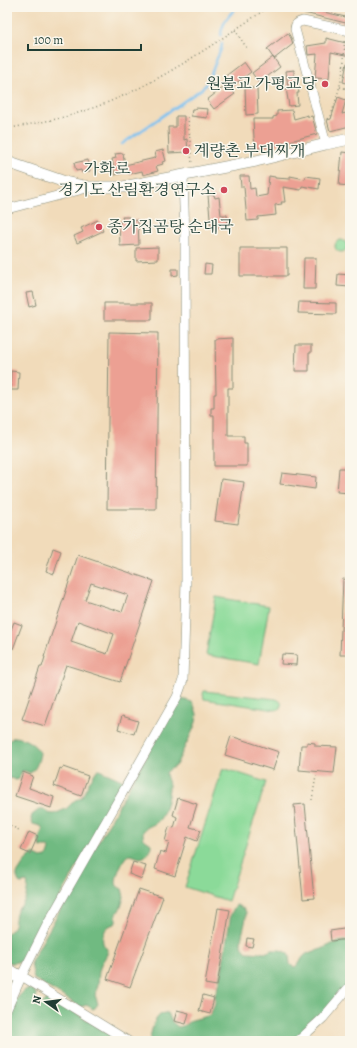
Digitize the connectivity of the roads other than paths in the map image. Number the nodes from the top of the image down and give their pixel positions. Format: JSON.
{"nodes":[{"id":1,"x":347,"y":31,"type":"edge"},
{"id":2,"x":350,"y":139,"type":"edge"},
{"id":3,"x":326,"y":144,"type":"junction"},
{"id":4,"x":7,"y":162,"type":"edge"},
{"id":5,"x":188,"y":175,"type":"junction"},
{"id":6,"x":88,"y":187,"type":"junction"},
{"id":7,"x":7,"y":209,"type":"edge"},
{"id":8,"x":7,"y":967,"type":"edge"},
{"id":9,"x":22,"y":975,"type":"junction"},
{"id":10,"x":7,"y":978,"type":"edge"},
{"id":11,"x":350,"y":986,"type":"edge"},
{"id":12,"x":7,"y":1009,"type":"edge"},
{"id":13,"x":128,"y":1041,"type":"edge"},
{"id":14,"x":298,"y":1041,"type":"edge"}],
"edges":[{"from":1,"to":3,"type":"street"},
{"from":2,"to":3,"type":"main road","name":"가화로"},
{"from":3,"to":5,"type":"main road","name":"가화로"},
{"from":4,"to":6,"type":"main road","name":"가화로"},
{"from":5,"to":6,"type":"main road","name":"가화로"},
{"from":5,"to":9,"type":"street"},
{"from":6,"to":7,"type":"street"},
{"from":8,"to":9,"type":"street"},
{"from":9,"to":10,"type":"street"},
{"from":9,"to":12,"type":"street"},
{"from":9,"to":13,"type":"street"},
{"from":11,"to":14,"type":"street"}]}
